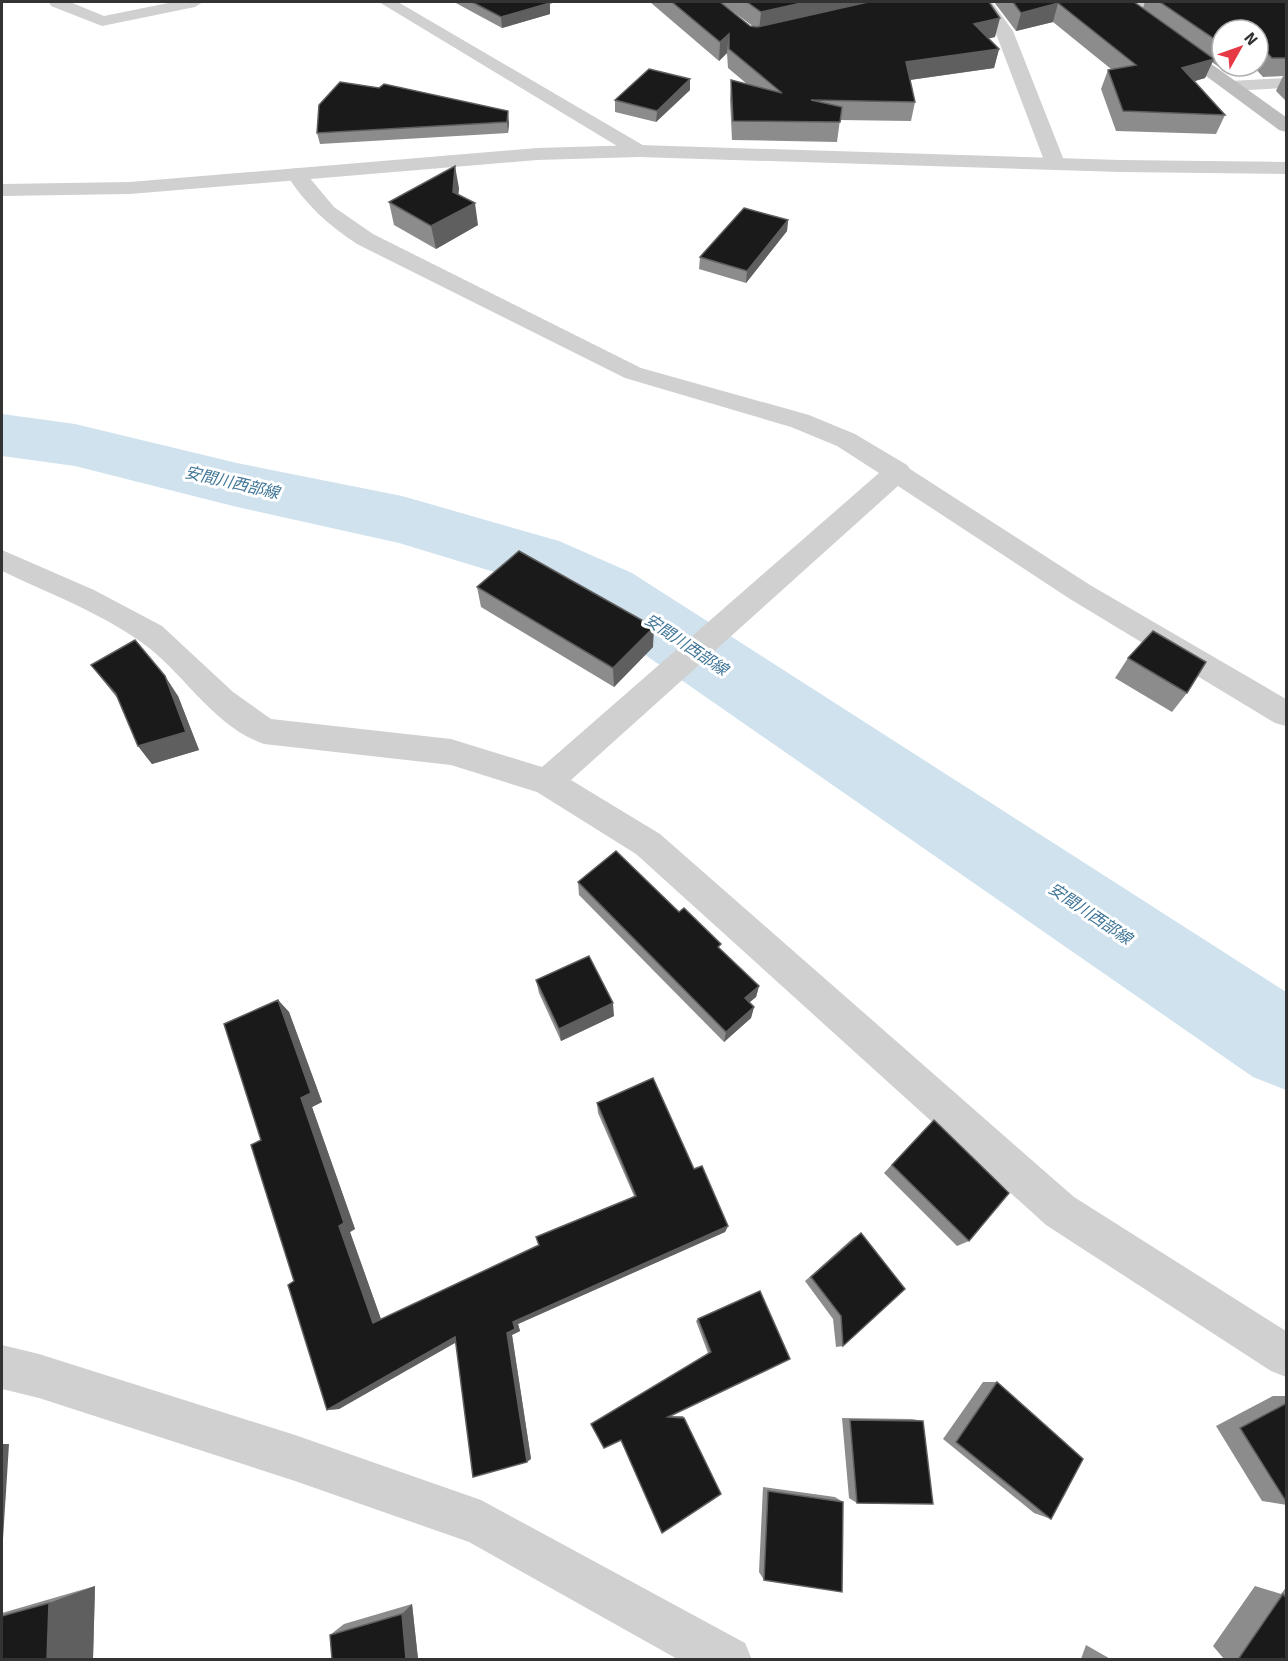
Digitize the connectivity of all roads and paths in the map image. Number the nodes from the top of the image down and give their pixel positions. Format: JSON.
{"nodes":[{"id":1,"x":57,"y":2,"type":"edge"},
{"id":2,"x":195,"y":2,"type":"edge"},
{"id":3,"x":387,"y":2,"type":"edge"},
{"id":4,"x":984,"y":2,"type":"edge"},
{"id":5,"x":1153,"y":2,"type":"edge"},
{"id":6,"x":1117,"y":3,"type":"edge"},
{"id":7,"x":1287,"y":83,"type":"edge"},
{"id":8,"x":1230,"y":86,"type":"junction"},
{"id":9,"x":1287,"y":126,"type":"edge"},
{"id":10,"x":639,"y":151,"type":"junction"},
{"id":11,"x":1055,"y":163,"type":"junction"},
{"id":12,"x":1287,"y":168,"type":"edge"},
{"id":13,"x":296,"y":174,"type":"junction"},
{"id":14,"x":2,"y":190,"type":"edge"},
{"id":15,"x":898,"y":471,"type":"junction"},
{"id":16,"x":2,"y":560,"type":"edge"},
{"id":17,"x":1287,"y":714,"type":"edge"},
{"id":18,"x":547,"y":782,"type":"junction"},
{"id":19,"x":1287,"y":1356,"type":"edge"},
{"id":20,"x":2,"y":1367,"type":"edge"},
{"id":21,"x":728,"y":1659,"type":"edge"}],
"edges":[{"from":1,"to":2,"type":"street"},
{"from":3,"to":10,"type":"street"},
{"from":4,"to":11,"type":"street"},
{"from":5,"to":6,"type":"street"},
{"from":6,"to":8,"type":"main road"},
{"from":7,"to":8,"type":"street"},
{"from":8,"to":9,"type":"main road"},
{"from":10,"to":11,"type":"street"},
{"from":10,"to":13,"type":"street"},
{"from":11,"to":12,"type":"street"},
{"from":13,"to":14,"type":"street"},
{"from":13,"to":15,"type":"street"},
{"from":15,"to":17,"type":"street"},
{"from":15,"to":18,"type":"street"},
{"from":16,"to":18,"type":"street"},
{"from":18,"to":19,"type":"street"},
{"from":20,"to":21,"type":"street"}]}
